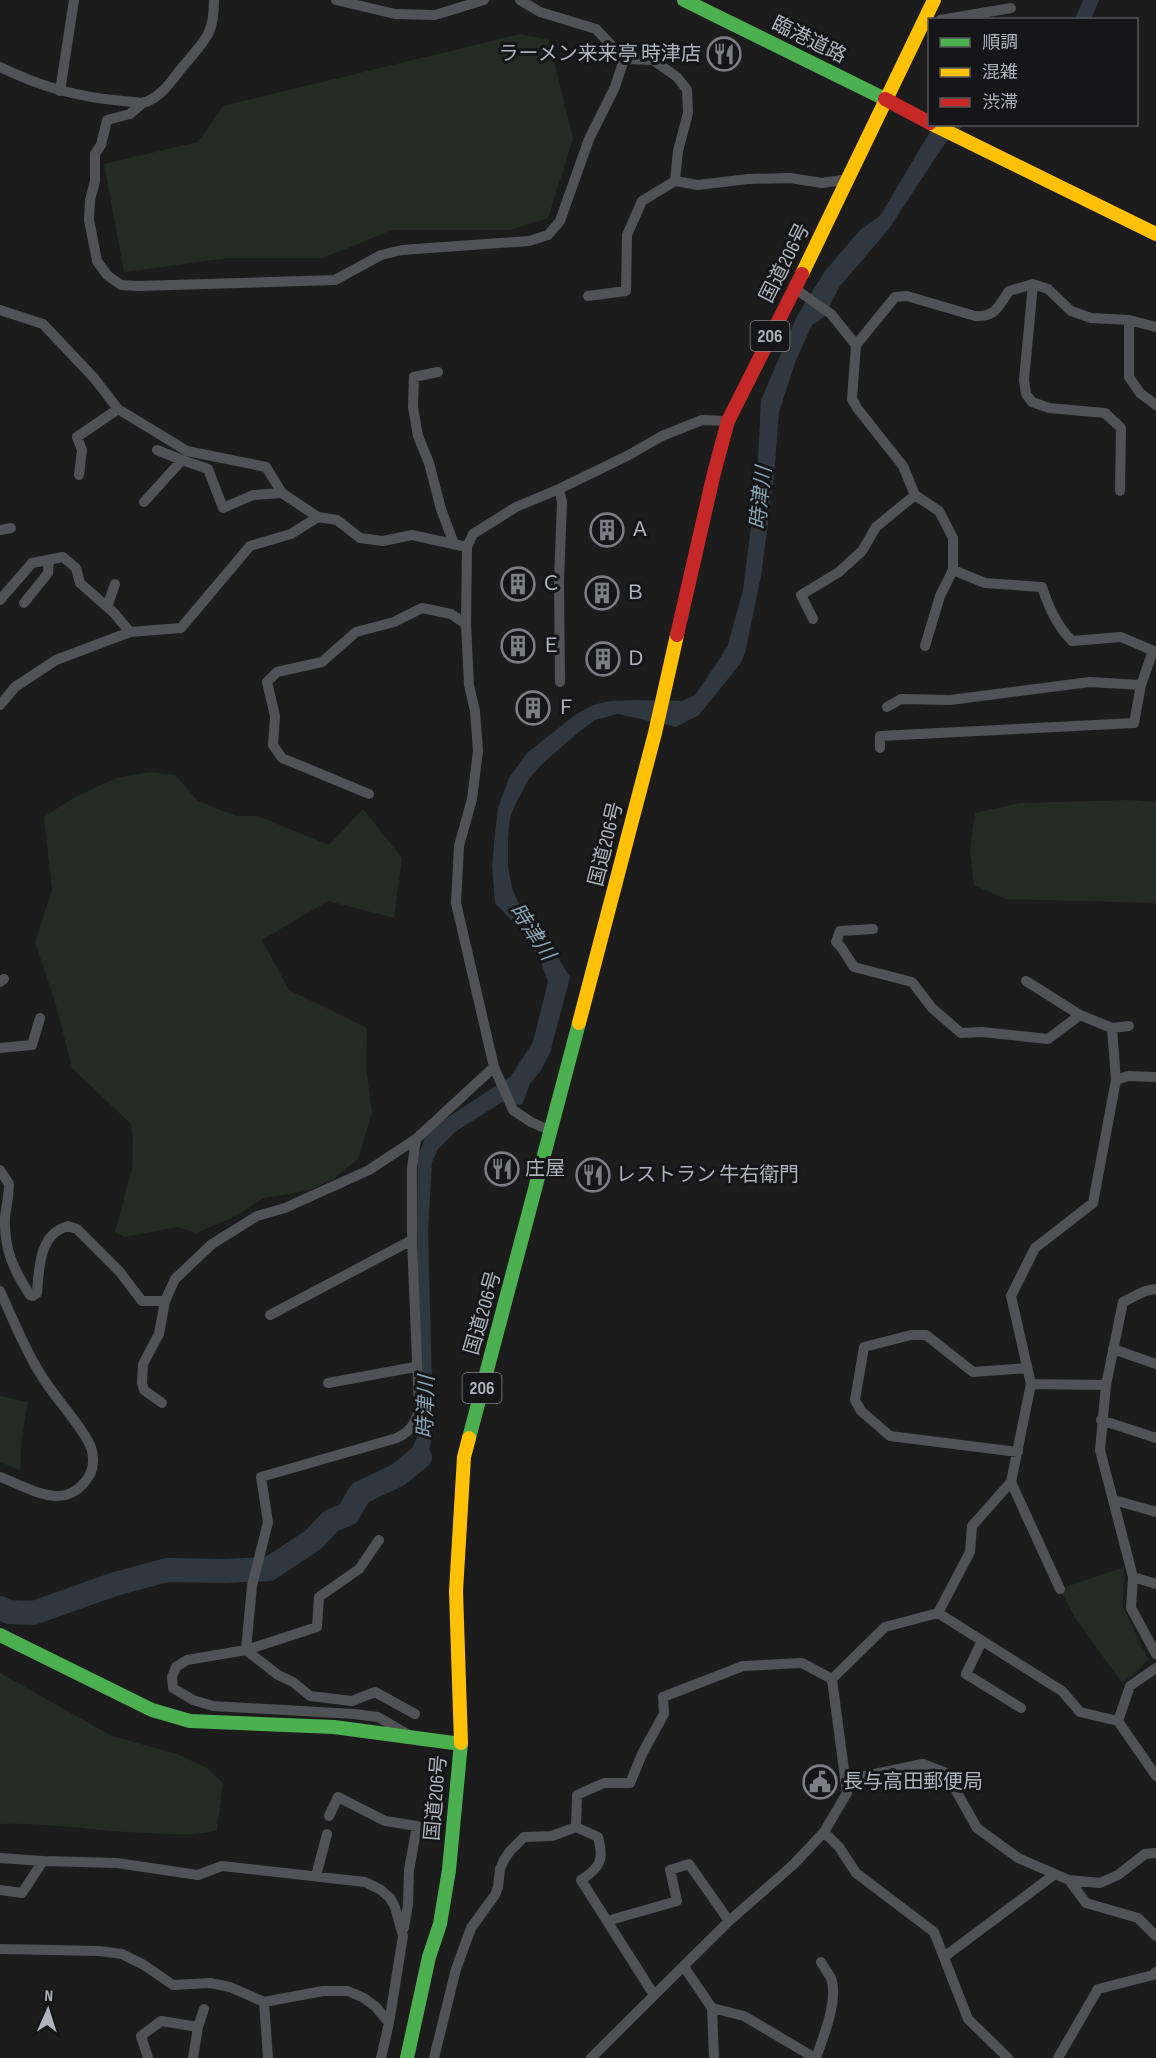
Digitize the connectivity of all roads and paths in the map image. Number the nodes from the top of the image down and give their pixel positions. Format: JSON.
{"nodes":[{"id":1,"x":74,"y":0,"type":"edge"},
{"id":2,"x":214,"y":0,"type":"edge"},
{"id":3,"x":338,"y":0,"type":"edge"},
{"id":4,"x":484,"y":0,"type":"edge"},
{"id":5,"x":520,"y":0,"type":"edge"},
{"id":6,"x":684,"y":0,"type":"edge"},
{"id":7,"x":934,"y":0,"type":"edge"},
{"id":8,"x":1011,"y":8,"type":"dead end"},
{"id":9,"x":952,"y":18,"type":"edge"},
{"id":10,"x":926,"y":22,"type":"edge"},
{"id":11,"x":624,"y":60,"type":"junction"},
{"id":12,"x":0,"y":67,"type":"edge"},
{"id":13,"x":60,"y":91,"type":"junction"},
{"id":14,"x":885,"y":99,"type":"junction"},
{"id":15,"x":144,"y":102,"type":"junction"},
{"id":16,"x":928,"y":120,"type":"edge"},
{"id":17,"x":941,"y":126,"type":"edge"},
{"id":18,"x":954,"y":126,"type":"edge"},
{"id":19,"x":965,"y":137,"type":"junction"},
{"id":20,"x":849,"y":179,"type":"junction"},
{"id":21,"x":675,"y":181,"type":"junction"},
{"id":22,"x":1156,"y":224,"type":"edge"},
{"id":23,"x":1156,"y":234,"type":"edge"},
{"id":24,"x":1033,"y":284,"type":"junction"},
{"id":25,"x":800,"y":292,"type":"junction"},
{"id":26,"x":588,"y":296,"type":"dead end"},
{"id":27,"x":0,"y":310,"type":"edge"},
{"id":28,"x":1128,"y":320,"type":"junction"},
{"id":29,"x":1156,"y":327,"type":"edge"},
{"id":30,"x":856,"y":345,"type":"junction"},
{"id":31,"x":438,"y":372,"type":"dead end"},
{"id":32,"x":1156,"y":405,"type":"edge"},
{"id":33,"x":118,"y":409,"type":"junction"},
{"id":34,"x":728,"y":421,"type":"junction"},
{"id":35,"x":157,"y":450,"type":"dead end"},
{"id":36,"x":182,"y":460,"type":"junction"},
{"id":37,"x":79,"y":475,"type":"dead end"},
{"id":38,"x":559,"y":489,"type":"junction"},
{"id":39,"x":1120,"y":491,"type":"dead end"},
{"id":40,"x":282,"y":492,"type":"junction"},
{"id":41,"x":915,"y":495,"type":"junction"},
{"id":42,"x":144,"y":502,"type":"dead end"},
{"id":43,"x":318,"y":517,"type":"junction"},
{"id":44,"x":454,"y":544,"type":"junction"},
{"id":45,"x":467,"y":547,"type":"junction"},
{"id":46,"x":49,"y":560,"type":"junction"},
{"id":47,"x":953,"y":570,"type":"junction"},
{"id":48,"x":116,"y":584,"type":"dead end"},
{"id":49,"x":0,"y":600,"type":"edge"},
{"id":50,"x":24,"y":603,"type":"dead end"},
{"id":51,"x":107,"y":607,"type":"junction"},
{"id":52,"x":813,"y":619,"type":"dead end"},
{"id":53,"x":466,"y":624,"type":"junction"},
{"id":54,"x":130,"y":632,"type":"junction"},
{"id":55,"x":925,"y":646,"type":"dead end"},
{"id":56,"x":1155,"y":651,"type":"edge"},
{"id":57,"x":560,"y":682,"type":"dead end"},
{"id":58,"x":1141,"y":685,"type":"junction"},
{"id":59,"x":0,"y":705,"type":"edge"},
{"id":60,"x":887,"y":707,"type":"dead end"},
{"id":61,"x":880,"y":748,"type":"dead end"},
{"id":62,"x":369,"y":794,"type":"dead end"},
{"id":63,"x":873,"y":929,"type":"dead end"},
{"id":64,"x":1026,"y":981,"type":"dead end"},
{"id":65,"x":1080,"y":1015,"type":"junction"},
{"id":66,"x":40,"y":1018,"type":"dead end"},
{"id":67,"x":1129,"y":1026,"type":"dead end"},
{"id":68,"x":1112,"y":1028,"type":"junction"},
{"id":69,"x":0,"y":1048,"type":"edge"},
{"id":70,"x":494,"y":1067,"type":"junction"},
{"id":71,"x":1156,"y":1077,"type":"edge"},
{"id":72,"x":1116,"y":1080,"type":"junction"},
{"id":73,"x":551,"y":1131,"type":"junction"},
{"id":74,"x":416,"y":1139,"type":"junction"},
{"id":75,"x":0,"y":1170,"type":"edge"},
{"id":76,"x":411,"y":1240,"type":"junction"},
{"id":77,"x":1156,"y":1289,"type":"edge"},
{"id":78,"x":0,"y":1292,"type":"edge"},
{"id":79,"x":165,"y":1301,"type":"junction"},
{"id":80,"x":270,"y":1315,"type":"dead end"},
{"id":81,"x":1113,"y":1349,"type":"junction"},
{"id":82,"x":1156,"y":1364,"type":"edge"},
{"id":83,"x":415,"y":1367,"type":"junction"},
{"id":84,"x":1027,"y":1368,"type":"junction"},
{"id":85,"x":328,"y":1383,"type":"dead end"},
{"id":86,"x":1030,"y":1384,"type":"junction"},
{"id":87,"x":1106,"y":1384,"type":"junction"},
{"id":88,"x":162,"y":1403,"type":"dead end"},
{"id":89,"x":1101,"y":1420,"type":"junction"},
{"id":90,"x":1156,"y":1438,"type":"edge"},
{"id":91,"x":1018,"y":1452,"type":"junction"},
{"id":92,"x":0,"y":1477,"type":"edge"},
{"id":93,"x":1011,"y":1482,"type":"junction"},
{"id":94,"x":1114,"y":1500,"type":"junction"},
{"id":95,"x":1156,"y":1512,"type":"edge"},
{"id":96,"x":379,"y":1540,"type":"dead end"},
{"id":97,"x":1133,"y":1577,"type":"junction"},
{"id":98,"x":1156,"y":1584,"type":"edge"},
{"id":99,"x":1060,"y":1589,"type":"dead end"},
{"id":100,"x":938,"y":1613,"type":"junction"},
{"id":101,"x":0,"y":1635,"type":"edge"},
{"id":102,"x":982,"y":1641,"type":"junction"},
{"id":103,"x":246,"y":1650,"type":"junction"},
{"id":104,"x":1156,"y":1654,"type":"edge"},
{"id":105,"x":1156,"y":1668,"type":"edge"},
{"id":106,"x":832,"y":1679,"type":"junction"},
{"id":107,"x":1021,"y":1708,"type":"dead end"},
{"id":108,"x":415,"y":1714,"type":"dead end"},
{"id":109,"x":1118,"y":1722,"type":"junction"},
{"id":110,"x":415,"y":1738,"type":"junction"},
{"id":111,"x":461,"y":1744,"type":"junction"},
{"id":112,"x":1156,"y":1776,"type":"edge"},
{"id":113,"x":845,"y":1780,"type":"junction"},
{"id":114,"x":329,"y":1816,"type":"dead end"},
{"id":115,"x":576,"y":1827,"type":"junction"},
{"id":116,"x":824,"y":1832,"type":"junction"},
{"id":117,"x":327,"y":1834,"type":"dead end"},
{"id":118,"x":1156,"y":1853,"type":"edge"},
{"id":119,"x":0,"y":1858,"type":"edge"},
{"id":120,"x":43,"y":1861,"type":"junction"},
{"id":121,"x":1054,"y":1874,"type":"junction"},
{"id":122,"x":316,"y":1876,"type":"junction"},
{"id":123,"x":1069,"y":1880,"type":"junction"},
{"id":124,"x":0,"y":1890,"type":"edge"},
{"id":125,"x":607,"y":1921,"type":"junction"},
{"id":126,"x":729,"y":1921,"type":"junction"},
{"id":127,"x":403,"y":1936,"type":"junction"},
{"id":128,"x":1156,"y":1936,"type":"edge"},
{"id":129,"x":0,"y":1949,"type":"edge"},
{"id":130,"x":944,"y":1957,"type":"junction"},
{"id":131,"x":820,"y":1962,"type":"dead end"},
{"id":132,"x":684,"y":1967,"type":"junction"},
{"id":133,"x":1156,"y":1972,"type":"edge"},
{"id":134,"x":654,"y":1995,"type":"junction"},
{"id":135,"x":264,"y":2002,"type":"junction"},
{"id":136,"x":712,"y":2008,"type":"junction"},
{"id":137,"x":204,"y":2009,"type":"dead end"},
{"id":138,"x":389,"y":2023,"type":"junction"},
{"id":139,"x":198,"y":2027,"type":"junction"},
{"id":140,"x":148,"y":2058,"type":"edge"},
{"id":141,"x":193,"y":2058,"type":"edge"},
{"id":142,"x":268,"y":2058,"type":"edge"},
{"id":143,"x":381,"y":2058,"type":"edge"},
{"id":144,"x":407,"y":2058,"type":"edge"},
{"id":145,"x":434,"y":2058,"type":"edge"},
{"id":146,"x":591,"y":2058,"type":"edge"},
{"id":147,"x":714,"y":2058,"type":"edge"},
{"id":148,"x":815,"y":2058,"type":"edge"},
{"id":149,"x":1008,"y":2058,"type":"edge"},
{"id":150,"x":1058,"y":2058,"type":"edge"}],
"edges":[{"from":1,"to":13,"type":"street"},
{"from":2,"to":15,"type":"street"},
{"from":3,"to":4,"type":"street"},
{"from":5,"to":11,"type":"street"},
{"from":6,"to":14,"type":"main road","name":"臨港道路"},
{"from":7,"to":10,"type":"main road","name":"国道206号","number":"206"},
{"from":8,"to":9,"type":"street"},
{"from":10,"to":14,"type":"main road","name":"国道206号","number":"206"},
{"from":11,"to":15,"type":"street"},
{"from":11,"to":21,"type":"street"},
{"from":12,"to":13,"type":"street"},
{"from":13,"to":15,"type":"street"},
{"from":14,"to":16,"type":"main road","name":"臨港道路"},
{"from":14,"to":20,"type":"main road","name":"国道206号","number":"206"},
{"from":17,"to":19,"type":"main road","name":"臨港道路"},
{"from":18,"to":19,"type":"main road"},
{"from":19,"to":22,"type":"main road"},
{"from":19,"to":23,"type":"main road"},
{"from":20,"to":21,"type":"street"},
{"from":20,"to":25,"type":"main road","name":"国道206号","number":"206"},
{"from":21,"to":26,"type":"street"},
{"from":24,"to":28,"type":"street"},
{"from":24,"to":30,"type":"street"},
{"from":24,"to":39,"type":"street"},
{"from":25,"to":30,"type":"street"},
{"from":25,"to":34,"type":"main road","name":"国道206号","number":"206"},
{"from":27,"to":33,"type":"street"},
{"from":28,"to":29,"type":"street"},
{"from":28,"to":32,"type":"street"},
{"from":30,"to":41,"type":"street"},
{"from":31,"to":44,"type":"street"},
{"from":33,"to":37,"type":"street"},
{"from":33,"to":40,"type":"street"},
{"from":34,"to":38,"type":"street"},
{"from":34,"to":73,"type":"main road","name":"国道206号","number":"206"},
{"from":35,"to":36,"type":"street"},
{"from":36,"to":40,"type":"street"},
{"from":36,"to":42,"type":"street"},
{"from":38,"to":45,"type":"street"},
{"from":38,"to":57,"type":"street"},
{"from":40,"to":43,"type":"street"},
{"from":41,"to":47,"type":"street"},
{"from":41,"to":52,"type":"street"},
{"from":43,"to":44,"type":"street"},
{"from":43,"to":54,"type":"street"},
{"from":44,"to":45,"type":"street"},
{"from":45,"to":53,"type":"street"},
{"from":46,"to":49,"type":"street"},
{"from":46,"to":50,"type":"street"},
{"from":46,"to":51,"type":"street"},
{"from":47,"to":55,"type":"street"},
{"from":47,"to":56,"type":"street"},
{"from":48,"to":51,"type":"street"},
{"from":51,"to":54,"type":"street"},
{"from":53,"to":62,"type":"street"},
{"from":53,"to":70,"type":"street"},
{"from":54,"to":59,"type":"street"},
{"from":56,"to":58,"type":"street"},
{"from":58,"to":60,"type":"street"},
{"from":58,"to":61,"type":"street"},
{"from":63,"to":65,"type":"street"},
{"from":64,"to":65,"type":"street"},
{"from":65,"to":68,"type":"street"},
{"from":66,"to":69,"type":"street"},
{"from":67,"to":68,"type":"street"},
{"from":68,"to":72,"type":"street"},
{"from":70,"to":73,"type":"street"},
{"from":70,"to":74,"type":"street"},
{"from":71,"to":72,"type":"street"},
{"from":72,"to":84,"type":"street"},
{"from":73,"to":111,"type":"main road","name":"国道206号","number":"206"},
{"from":74,"to":76,"type":"street"},
{"from":74,"to":79,"type":"street"},
{"from":75,"to":79,"type":"street"},
{"from":76,"to":80,"type":"street"},
{"from":76,"to":83,"type":"street"},
{"from":77,"to":81,"type":"street"},
{"from":78,"to":92,"type":"street"},
{"from":79,"to":88,"type":"street"},
{"from":81,"to":82,"type":"street"},
{"from":81,"to":87,"type":"street"},
{"from":83,"to":85,"type":"street"},
{"from":83,"to":103,"type":"street"},
{"from":84,"to":86,"type":"street"},
{"from":84,"to":91,"type":"street"},
{"from":86,"to":87,"type":"street"},
{"from":86,"to":91,"type":"street"},
{"from":87,"to":89,"type":"street"},
{"from":89,"to":90,"type":"street"},
{"from":89,"to":94,"type":"street"},
{"from":91,"to":93,"type":"street"},
{"from":93,"to":99,"type":"street"},
{"from":93,"to":100,"type":"street"},
{"from":94,"to":95,"type":"street"},
{"from":94,"to":97,"type":"street"},
{"from":96,"to":103,"type":"street"},
{"from":97,"to":98,"type":"street"},
{"from":97,"to":104,"type":"street"},
{"from":100,"to":102,"type":"street"},
{"from":100,"to":106,"type":"street"},
{"from":101,"to":110,"type":"main road"},
{"from":102,"to":107,"type":"street"},
{"from":102,"to":109,"type":"street"},
{"from":103,"to":108,"type":"street"},
{"from":103,"to":110,"type":"street"},
{"from":105,"to":109,"type":"street"},
{"from":106,"to":113,"type":"street"},
{"from":106,"to":115,"type":"street"},
{"from":109,"to":112,"type":"street"},
{"from":110,"to":111,"type":"main road"},
{"from":111,"to":144,"type":"main road","name":"国道206号","number":"206"},
{"from":113,"to":116,"type":"street"},
{"from":113,"to":121,"type":"street"},
{"from":114,"to":127,"type":"street"},
{"from":115,"to":125,"type":"street"},
{"from":115,"to":145,"type":"street"},
{"from":116,"to":126,"type":"street"},
{"from":116,"to":130,"type":"street"},
{"from":117,"to":122,"type":"street"},
{"from":118,"to":123,"type":"street"},
{"from":119,"to":120,"type":"street"},
{"from":120,"to":122,"type":"street"},
{"from":120,"to":124,"type":"street"},
{"from":121,"to":123,"type":"street"},
{"from":121,"to":130,"type":"street"},
{"from":122,"to":127,"type":"street"},
{"from":123,"to":128,"type":"street"},
{"from":125,"to":126,"type":"street"},
{"from":125,"to":134,"type":"street"},
{"from":126,"to":132,"type":"street"},
{"from":127,"to":138,"type":"street"},
{"from":129,"to":135,"type":"street"},
{"from":130,"to":149,"type":"street"},
{"from":131,"to":148,"type":"street"},
{"from":132,"to":134,"type":"street"},
{"from":132,"to":136,"type":"street"},
{"from":133,"to":150,"type":"street"},
{"from":134,"to":146,"type":"street"},
{"from":135,"to":138,"type":"street"},
{"from":135,"to":142,"type":"street"},
{"from":136,"to":147,"type":"street"},
{"from":136,"to":148,"type":"street"},
{"from":137,"to":139,"type":"street"},
{"from":138,"to":143,"type":"street"},
{"from":139,"to":140,"type":"street"},
{"from":139,"to":141,"type":"street"}]}
